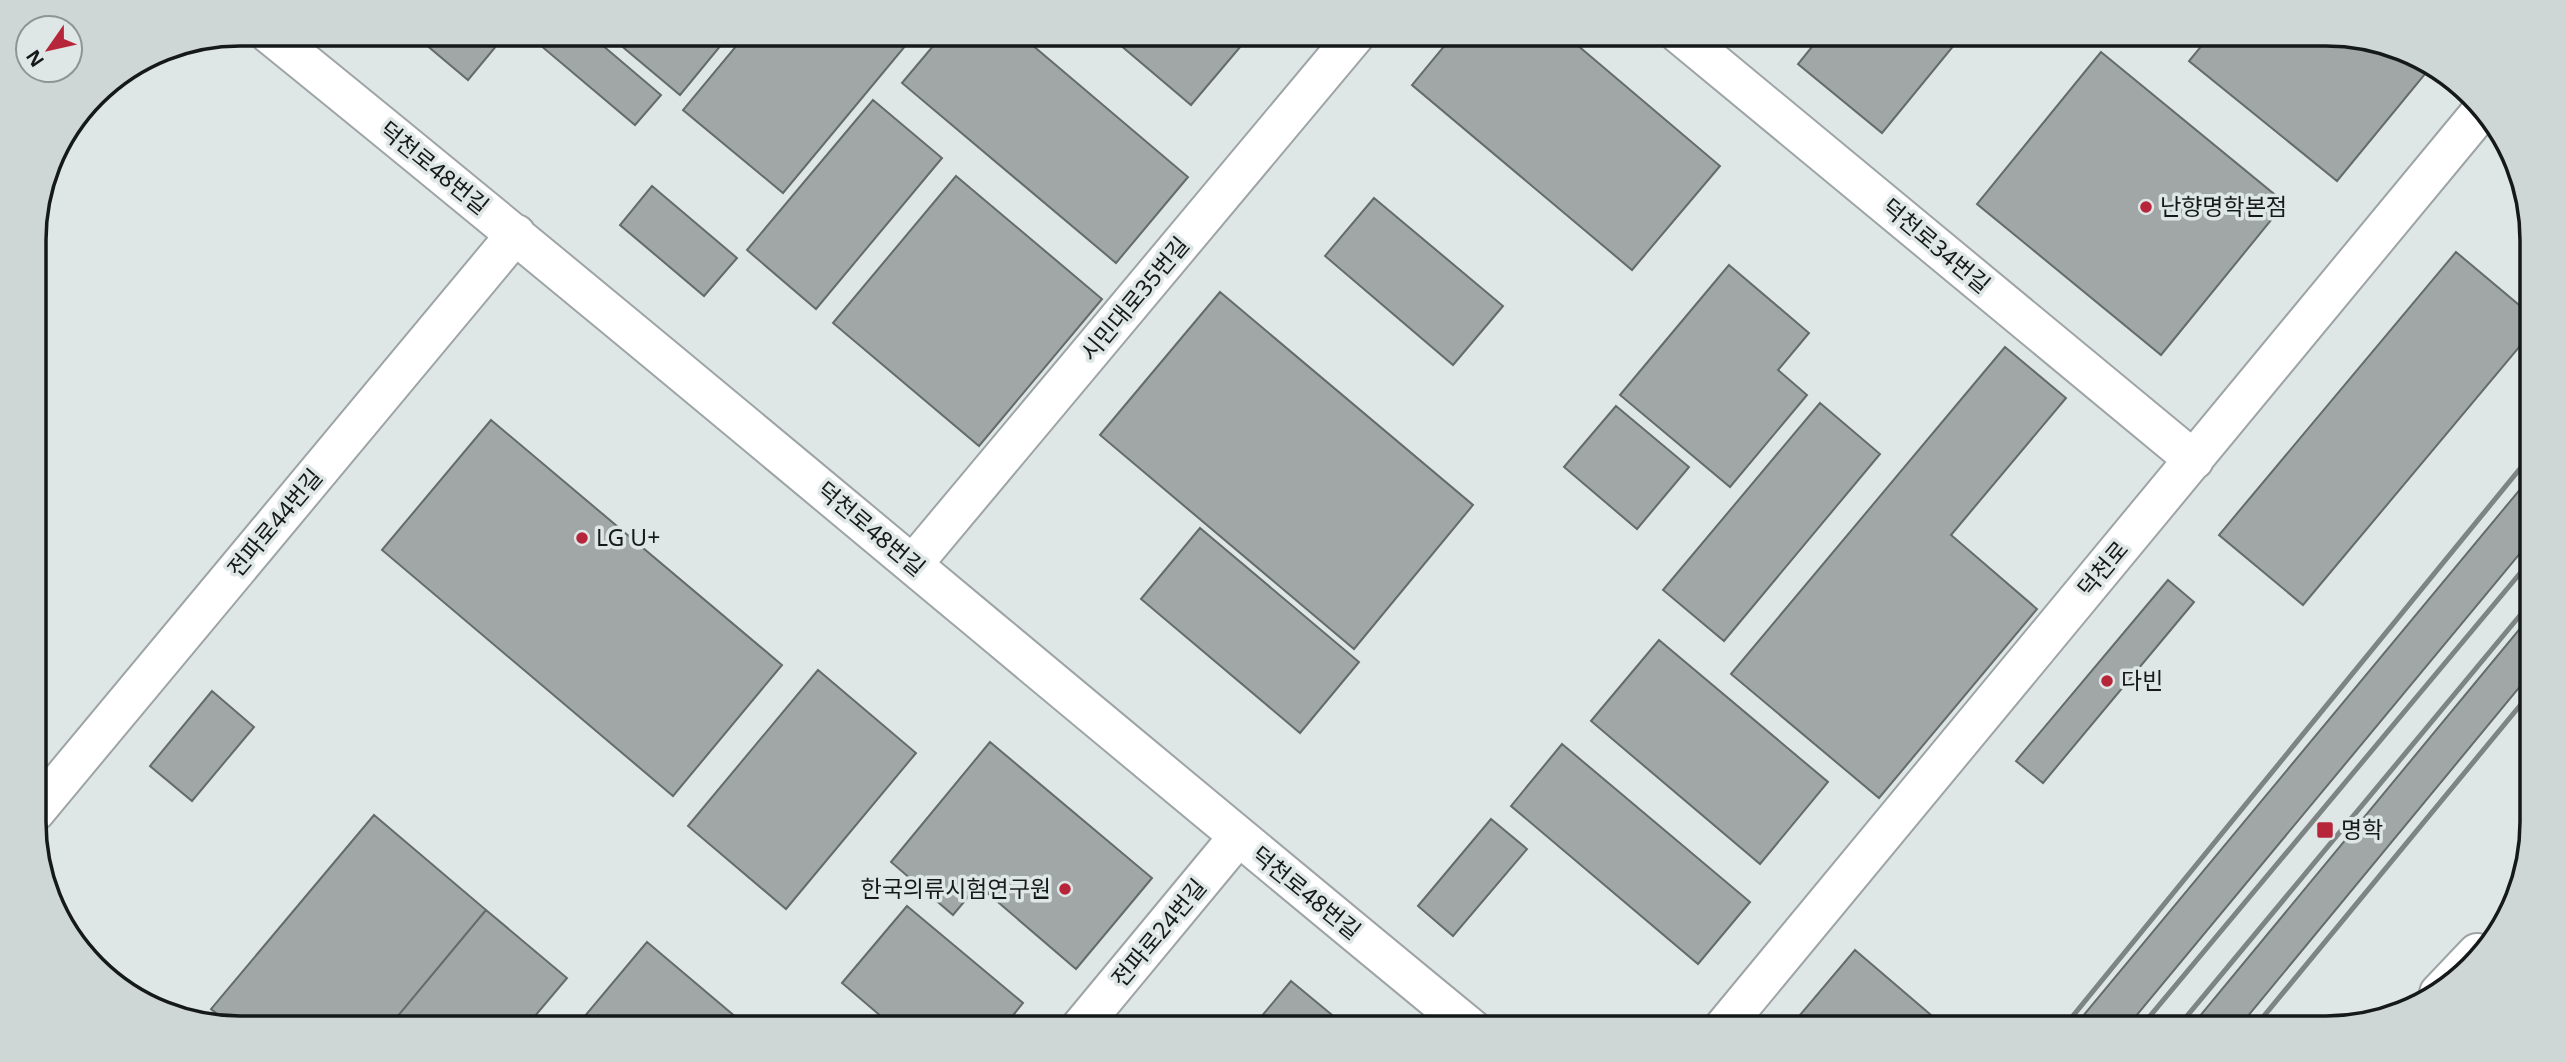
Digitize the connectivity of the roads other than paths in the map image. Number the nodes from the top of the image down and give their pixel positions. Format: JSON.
{"nodes":[{"id":1,"x":283,"y":45,"type":"edge"},
{"id":2,"x":1347,"y":45,"type":"edge"},
{"id":3,"x":1693,"y":45,"type":"edge"},
{"id":4,"x":2476,"y":117,"type":"edge"},
{"id":5,"x":516,"y":234,"type":"junction"},
{"id":6,"x":2194,"y":460,"type":"junction"},
{"id":7,"x":913,"y":564,"type":"junction"},
{"id":8,"x":46,"y":799,"type":"edge"},
{"id":9,"x":1238,"y":836,"type":"junction"},
{"id":10,"x":1090,"y":1016,"type":"edge"},
{"id":11,"x":1457,"y":1016,"type":"edge"},
{"id":12,"x":1733,"y":1016,"type":"edge"}],
"edges":[{"from":1,"to":5,"type":"street","name":"덕천로48번길"},
{"from":2,"to":7,"type":"street","name":"시민대로35번길"},
{"from":3,"to":6,"type":"street","name":"덕천로34번길"},
{"from":4,"to":6,"type":"street","name":"덕천로"},
{"from":5,"to":7,"type":"street","name":"덕천로48번길"},
{"from":5,"to":8,"type":"street","name":"전파로44번길"},
{"from":6,"to":12,"type":"street","name":"덕천로"},
{"from":7,"to":9,"type":"street","name":"덕천로48번길"},
{"from":9,"to":10,"type":"street","name":"전파로24번길"},
{"from":9,"to":11,"type":"street","name":"덕천로48번길"}]}
